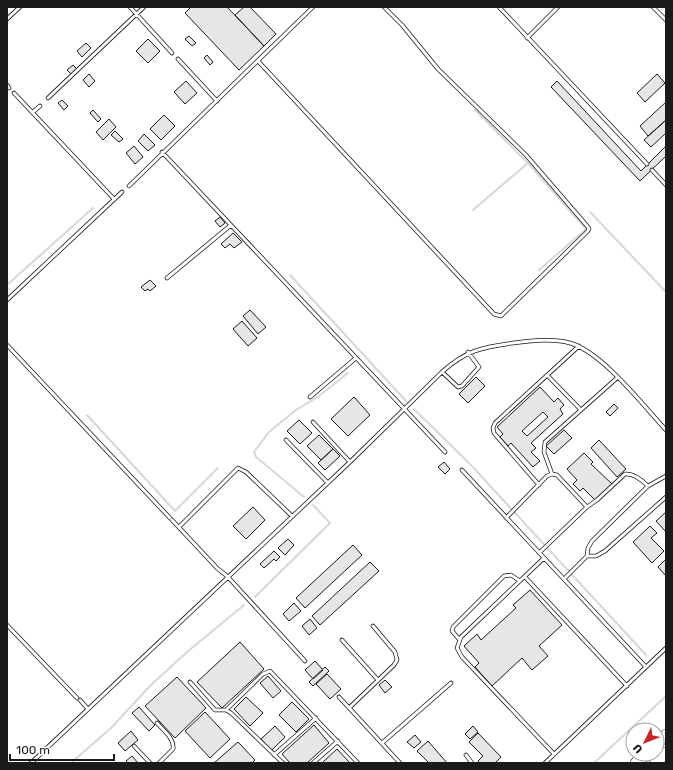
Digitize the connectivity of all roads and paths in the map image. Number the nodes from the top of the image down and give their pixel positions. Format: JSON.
{"nodes":[{"id":1,"x":20,"y":7,"type":"edge"},
{"id":2,"x":130,"y":7,"type":"edge"},
{"id":3,"x":144,"y":7,"type":"edge"},
{"id":4,"x":313,"y":7,"type":"edge"},
{"id":5,"x":384,"y":7,"type":"edge"},
{"id":6,"x":499,"y":7,"type":"edge"},
{"id":7,"x":558,"y":7,"type":"edge"},
{"id":8,"x":653,"y":7,"type":"edge"},
{"id":9,"x":136,"y":14,"type":"junction"},
{"id":10,"x":7,"y":19,"type":"edge"},
{"id":11,"x":666,"y":20,"type":"edge"},
{"id":12,"x":528,"y":38,"type":"junction"},
{"id":13,"x":172,"y":53,"type":"dead end"},
{"id":14,"x":178,"y":59,"type":"dead end"},
{"id":15,"x":258,"y":60,"type":"junction"},
{"id":16,"x":14,"y":93,"type":"dead end"},
{"id":17,"x":48,"y":98,"type":"dead end"},
{"id":18,"x":217,"y":101,"type":"junction"},
{"id":19,"x":40,"y":106,"type":"dead end"},
{"id":20,"x":33,"y":112,"type":"junction"},
{"id":21,"x":162,"y":152,"type":"junction"},
{"id":22,"x":647,"y":164,"type":"dead end"},
{"id":23,"x":652,"y":170,"type":"dead end"},
{"id":24,"x":666,"y":185,"type":"edge"},
{"id":25,"x":129,"y":186,"type":"dead end"},
{"id":26,"x":122,"y":192,"type":"dead end"},
{"id":27,"x":114,"y":199,"type":"junction"},
{"id":28,"x":231,"y":225,"type":"junction"},
{"id":29,"x":167,"y":278,"type":"dead end"},
{"id":30,"x":7,"y":300,"type":"edge"},
{"id":31,"x":7,"y":345,"type":"edge"},
{"id":32,"x":579,"y":346,"type":"junction"},
{"id":33,"x":468,"y":352,"type":"junction"},
{"id":34,"x":356,"y":358,"type":"junction"},
{"id":35,"x":442,"y":372,"type":"junction"},
{"id":36,"x":547,"y":376,"type":"junction"},
{"id":37,"x":617,"y":378,"type":"junction"},
{"id":38,"x":310,"y":397,"type":"dead end"},
{"id":39,"x":403,"y":408,"type":"junction"},
{"id":40,"x":581,"y":410,"type":"junction"},
{"id":41,"x":313,"y":422,"type":"dead end"},
{"id":42,"x":666,"y":430,"type":"edge"},
{"id":43,"x":286,"y":440,"type":"dead end"},
{"id":44,"x":445,"y":452,"type":"dead end"},
{"id":45,"x":350,"y":462,"type":"junction"},
{"id":46,"x":462,"y":470,"type":"dead end"},
{"id":47,"x":552,"y":474,"type":"junction"},
{"id":48,"x":666,"y":476,"type":"edge"},
{"id":49,"x":328,"y":483,"type":"junction"},
{"id":50,"x":539,"y":485,"type":"junction"},
{"id":51,"x":648,"y":486,"type":"junction"},
{"id":52,"x":666,"y":497,"type":"edge"},
{"id":53,"x":587,"y":507,"type":"junction"},
{"id":54,"x":292,"y":516,"type":"junction"},
{"id":55,"x":506,"y":518,"type":"junction"},
{"id":56,"x":179,"y":527,"type":"junction"},
{"id":57,"x":539,"y":553,"type":"junction"},
{"id":58,"x":587,"y":556,"type":"junction"},
{"id":59,"x":544,"y":558,"type":"junction"},
{"id":60,"x":227,"y":576,"type":"junction"},
{"id":61,"x":525,"y":577,"type":"junction"},
{"id":62,"x":564,"y":579,"type":"junction"},
{"id":63,"x":520,"y":581,"type":"junction"},
{"id":64,"x":7,"y":625,"type":"edge"},
{"id":65,"x":373,"y":626,"type":"dead end"},
{"id":66,"x":460,"y":639,"type":"junction"},
{"id":67,"x":342,"y":640,"type":"dead end"},
{"id":68,"x":666,"y":648,"type":"edge"},
{"id":69,"x":305,"y":661,"type":"dead end"},
{"id":70,"x":646,"y":667,"type":"junction"},
{"id":71,"x":378,"y":680,"type":"junction"},
{"id":72,"x":190,"y":682,"type":"dead end"},
{"id":73,"x":451,"y":683,"type":"dead end"},
{"id":74,"x":627,"y":686,"type":"junction"},
{"id":75,"x":339,"y":697,"type":"dead end"},
{"id":76,"x":349,"y":708,"type":"junction"},
{"id":77,"x":88,"y":709,"type":"junction"},
{"id":78,"x":226,"y":710,"type":"junction"},
{"id":79,"x":316,"y":718,"type":"junction"},
{"id":80,"x":157,"y":723,"type":"dead end"},
{"id":81,"x":338,"y":741,"type":"junction"},
{"id":82,"x":382,"y":744,"type":"junction"},
{"id":83,"x":134,"y":746,"type":"dead end"},
{"id":84,"x":666,"y":753,"type":"edge"},
{"id":85,"x":554,"y":754,"type":"junction"},
{"id":86,"x":274,"y":755,"type":"junction"},
{"id":87,"x":466,"y":755,"type":"dead end"},
{"id":88,"x":31,"y":763,"type":"edge"},
{"id":89,"x":150,"y":763,"type":"edge"},
{"id":90,"x":159,"y":763,"type":"edge"},
{"id":91,"x":283,"y":763,"type":"edge"},
{"id":92,"x":313,"y":763,"type":"edge"},
{"id":93,"x":358,"y":763,"type":"edge"},
{"id":94,"x":400,"y":763,"type":"edge"},
{"id":95,"x":472,"y":763,"type":"edge"},
{"id":96,"x":545,"y":763,"type":"edge"},
{"id":97,"x":655,"y":763,"type":"edge"}],
"edges":[{"from":1,"to":10,"type":"lane"},
{"from":2,"to":9,"type":"lane"},
{"from":3,"to":9,"type":"lane"},
{"from":4,"to":15,"type":"lane"},
{"from":5,"to":15,"type":"lane"},
{"from":6,"to":12,"type":"lane"},
{"from":7,"to":12,"type":"lane"},
{"from":8,"to":11,"type":"lane"},
{"from":9,"to":13,"type":"lane"},
{"from":9,"to":17,"type":"lane"},
{"from":12,"to":22,"type":"lane"},
{"from":14,"to":18,"type":"lane"},
{"from":15,"to":18,"type":"lane"},
{"from":16,"to":20,"type":"lane"},
{"from":18,"to":21,"type":"lane"},
{"from":19,"to":20,"type":"lane"},
{"from":20,"to":27,"type":"lane"},
{"from":21,"to":25,"type":"lane"},
{"from":21,"to":28,"type":"lane"},
{"from":23,"to":24,"type":"lane"},
{"from":26,"to":27,"type":"lane"},
{"from":27,"to":30,"type":"lane"},
{"from":28,"to":29,"type":"lane"},
{"from":28,"to":34,"type":"lane"},
{"from":31,"to":56,"type":"lane"},
{"from":32,"to":33,"type":"lane"},
{"from":32,"to":36,"type":"lane"},
{"from":32,"to":37,"type":"lane"},
{"from":33,"to":35,"type":"lane"},
{"from":33,"to":35,"type":"lane"},
{"from":34,"to":38,"type":"lane"},
{"from":34,"to":39,"type":"lane"},
{"from":35,"to":39,"type":"lane"},
{"from":36,"to":40,"type":"lane"},
{"from":36,"to":50,"type":"lane"},
{"from":37,"to":40,"type":"lane"},
{"from":37,"to":42,"type":"lane"},
{"from":39,"to":44,"type":"lane"},
{"from":39,"to":45,"type":"lane"},
{"from":40,"to":47,"type":"lane"},
{"from":41,"to":45,"type":"lane"},
{"from":43,"to":49,"type":"lane"},
{"from":45,"to":49,"type":"lane"},
{"from":46,"to":55,"type":"lane"},
{"from":47,"to":50,"type":"lane"},
{"from":47,"to":53,"type":"lane"},
{"from":48,"to":51,"type":"lane"},
{"from":49,"to":54,"type":"lane"},
{"from":50,"to":55,"type":"lane"},
{"from":51,"to":53,"type":"lane"},
{"from":51,"to":58,"type":"lane"},
{"from":52,"to":58,"type":"lane"},
{"from":53,"to":57,"type":"lane"},
{"from":54,"to":56,"type":"lane"},
{"from":54,"to":60,"type":"lane"},
{"from":55,"to":57,"type":"lane"},
{"from":56,"to":60,"type":"lane"},
{"from":57,"to":59,"type":"lane"},
{"from":58,"to":62,"type":"lane"},
{"from":59,"to":61,"type":"lane"},
{"from":59,"to":62,"type":"lane"},
{"from":60,"to":69,"type":"lane"},
{"from":60,"to":77,"type":"lane"},
{"from":61,"to":63,"type":"lane"},
{"from":61,"to":74,"type":"lane"},
{"from":62,"to":70,"type":"lane"},
{"from":63,"to":66,"type":"lane"},
{"from":63,"to":66,"type":"lane"},
{"from":64,"to":77,"type":"lane"},
{"from":65,"to":71,"type":"lane"},
{"from":66,"to":85,"type":"lane"},
{"from":67,"to":71,"type":"lane"},
{"from":68,"to":70,"type":"lane"},
{"from":70,"to":74,"type":"lane"},
{"from":71,"to":76,"type":"lane"},
{"from":72,"to":78,"type":"lane"},
{"from":73,"to":82,"type":"lane"},
{"from":74,"to":85,"type":"lane"},
{"from":75,"to":76,"type":"lane"},
{"from":76,"to":82,"type":"lane"},
{"from":77,"to":88,"type":"lane"},
{"from":78,"to":79,"type":"lane"},
{"from":78,"to":86,"type":"lane"},
{"from":79,"to":81,"type":"lane"},
{"from":79,"to":86,"type":"lane"},
{"from":80,"to":90,"type":"lane"},
{"from":81,"to":92,"type":"lane"},
{"from":81,"to":93,"type":"lane"},
{"from":82,"to":94,"type":"lane"},
{"from":83,"to":89,"type":"lane"},
{"from":84,"to":97,"type":"highway"},
{"from":85,"to":96,"type":"lane"},
{"from":86,"to":91,"type":"lane"},
{"from":87,"to":95,"type":"lane"}]}
